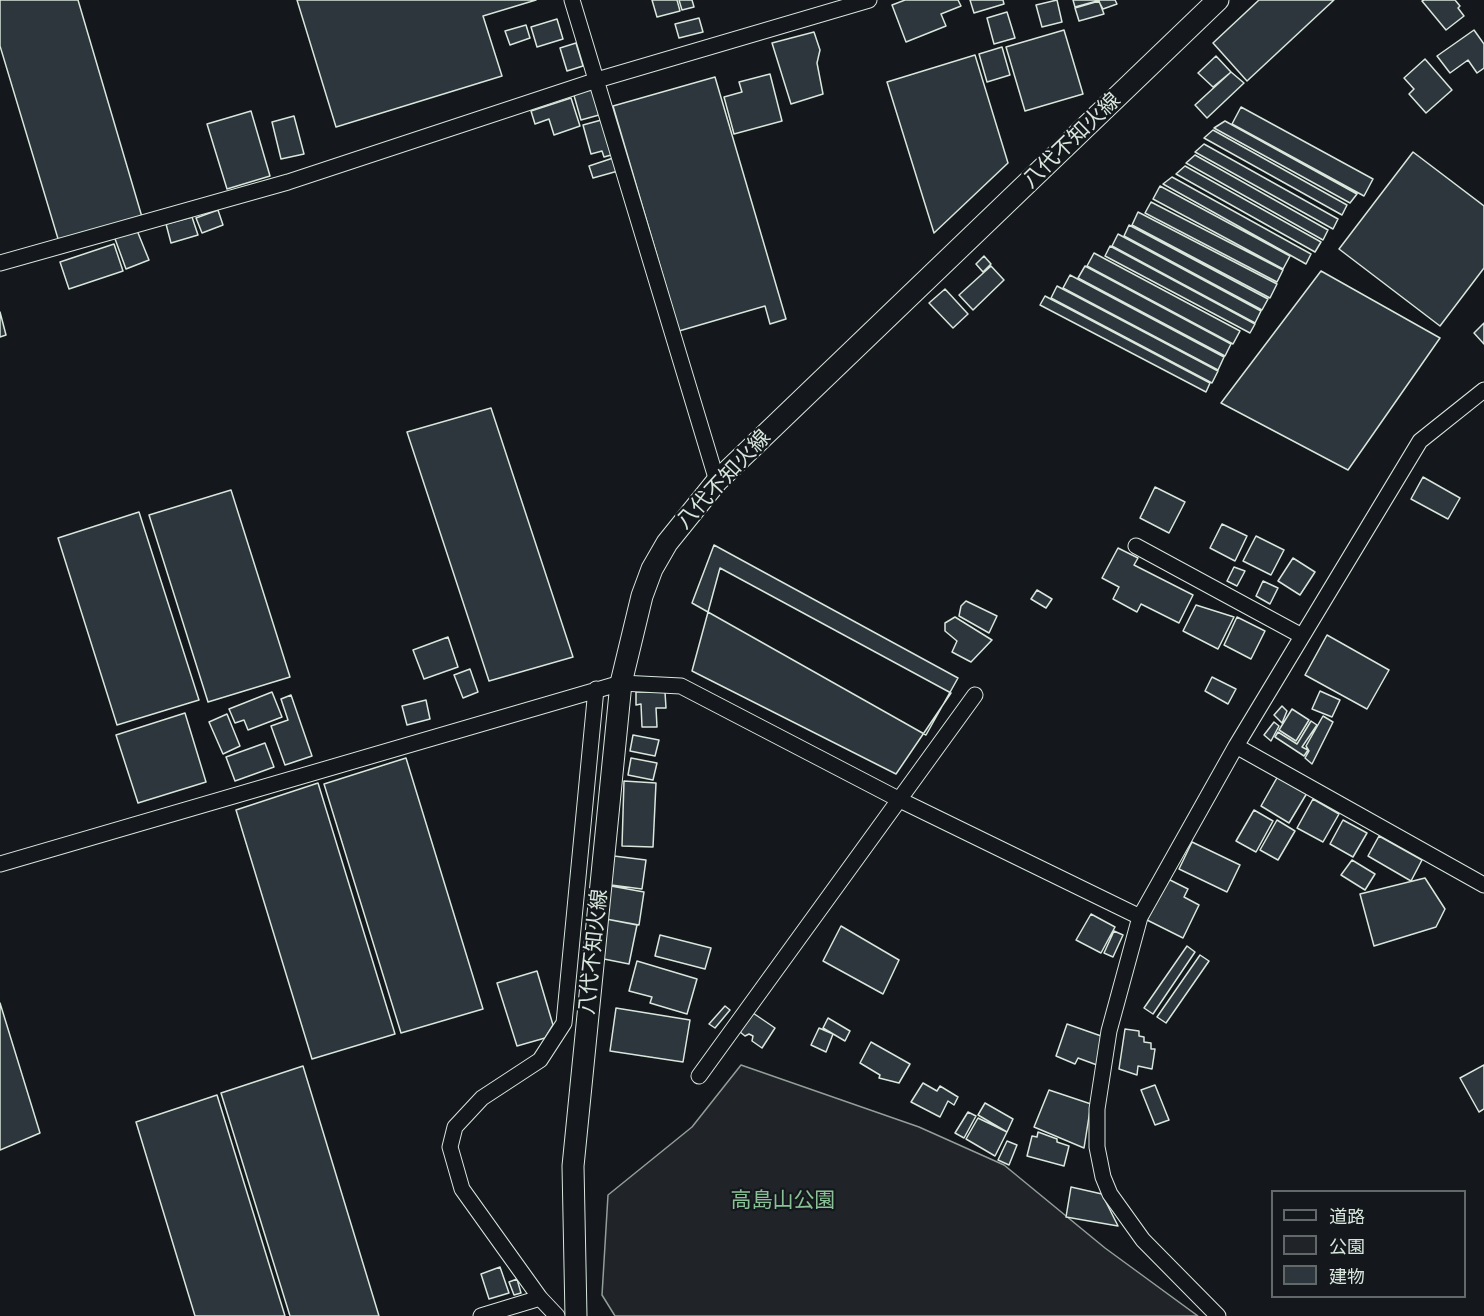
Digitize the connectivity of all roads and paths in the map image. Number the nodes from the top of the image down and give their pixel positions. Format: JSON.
{"nodes":[{"id":1,"x":572,"y":0,"type":"edge"},
{"id":2,"x":869,"y":0,"type":"edge"},
{"id":3,"x":1218,"y":0,"type":"edge"},
{"id":4,"x":597,"y":80,"type":"junction"},
{"id":5,"x":0,"y":263,"type":"edge"},
{"id":6,"x":1484,"y":390,"type":"edge"},
{"id":7,"x":717,"y":481,"type":"junction"},
{"id":8,"x":1137,"y":546,"type":"dead end"},
{"id":9,"x":1302,"y":636,"type":"junction"},
{"id":10,"x":621,"y":683,"type":"junction"},
{"id":11,"x":596,"y":689,"type":"junction"},
{"id":12,"x":975,"y":695,"type":"dead end"},
{"id":13,"x":1236,"y":746,"type":"junction"},
{"id":14,"x":900,"y":800,"type":"junction"},
{"id":15,"x":0,"y":864,"type":"edge"},
{"id":16,"x":1484,"y":885,"type":"edge"},
{"id":17,"x":1140,"y":917,"type":"junction"},
{"id":18,"x":699,"y":1076,"type":"dead end"},
{"id":19,"x":540,"y":1298,"type":"junction"},
{"id":20,"x":481,"y":1316,"type":"edge"},
{"id":21,"x":557,"y":1316,"type":"edge"},
{"id":22,"x":576,"y":1316,"type":"edge"},
{"id":23,"x":1218,"y":1316,"type":"edge"}],
"edges":[{"from":1,"to":4,"type":"street"},
{"from":2,"to":4,"type":"street"},
{"from":3,"to":7,"type":"main road","name":"八代不知火線"},
{"from":4,"to":5,"type":"street"},
{"from":4,"to":7,"type":"street"},
{"from":6,"to":9,"type":"street"},
{"from":7,"to":10,"type":"main road","name":"八代不知火線"},
{"from":8,"to":9,"type":"street"},
{"from":9,"to":13,"type":"street"},
{"from":10,"to":11,"type":"street"},
{"from":10,"to":14,"type":"street"},
{"from":10,"to":22,"type":"main road","name":"八代不知火線"},
{"from":11,"to":15,"type":"street"},
{"from":11,"to":19,"type":"street"},
{"from":12,"to":14,"type":"street"},
{"from":13,"to":16,"type":"street"},
{"from":13,"to":17,"type":"street"},
{"from":14,"to":17,"type":"street"},
{"from":14,"to":18,"type":"street"},
{"from":17,"to":23,"type":"street"},
{"from":19,"to":20,"type":"street"},
{"from":19,"to":21,"type":"street"}]}
